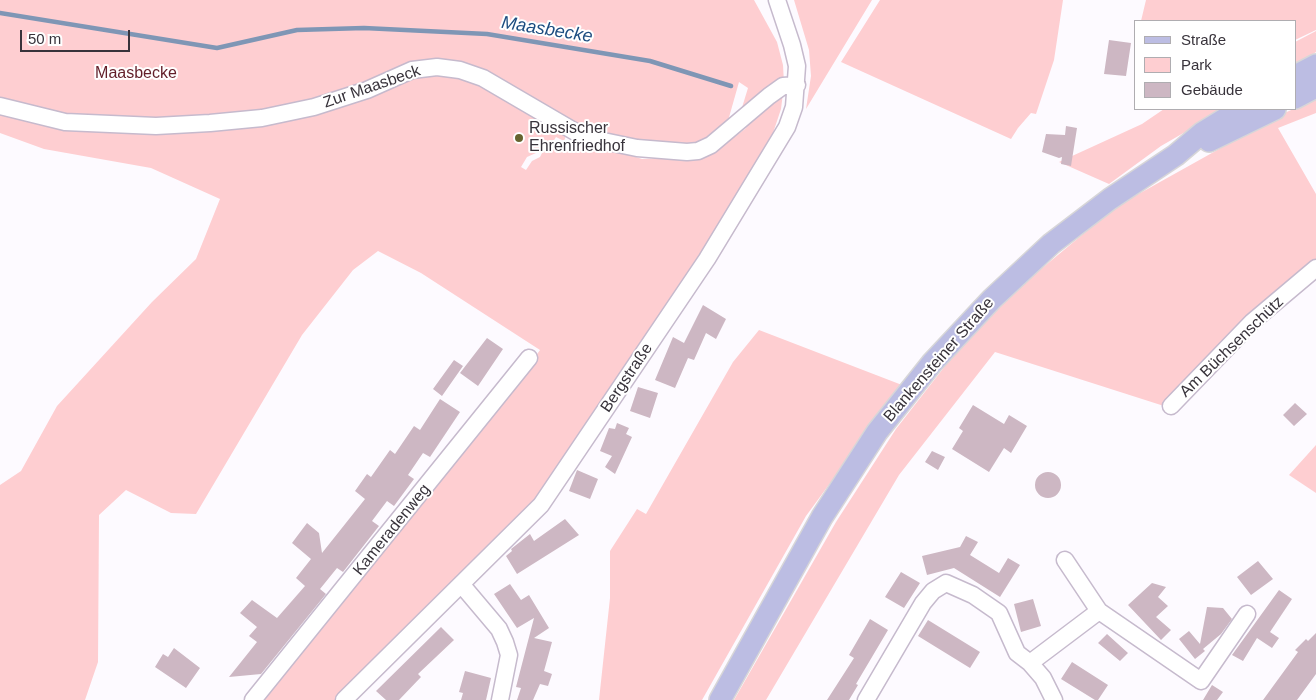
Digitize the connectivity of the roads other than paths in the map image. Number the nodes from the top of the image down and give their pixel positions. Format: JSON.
{"nodes":[{"id":1,"x":777,"y":0,"type":"edge"},
{"id":2,"x":1316,"y":65,"type":"edge"},
{"id":3,"x":1296,"y":75,"type":"edge"},
{"id":4,"x":797,"y":85,"type":"junction"},
{"id":5,"x":1316,"y":87,"type":"edge"},
{"id":6,"x":1296,"y":97,"type":"edge"},
{"id":7,"x":0,"y":106,"type":"edge"},
{"id":8,"x":1238,"y":110,"type":"edge"},
{"id":9,"x":1273,"y":110,"type":"edge"},
{"id":10,"x":1176,"y":155,"type":"junction"},
{"id":11,"x":1316,"y":268,"type":"edge"},
{"id":12,"x":529,"y":358,"type":"dead end"},
{"id":13,"x":1171,"y":406,"type":"dead end"},
{"id":14,"x":1065,"y":560,"type":"dead end"},
{"id":15,"x":461,"y":584,"type":"junction"},
{"id":16,"x":1099,"y":611,"type":"junction"},
{"id":17,"x":1247,"y":614,"type":"dead end"},
{"id":18,"x":1030,"y":663,"type":"junction"},
{"id":19,"x":253,"y":700,"type":"edge"},
{"id":20,"x":344,"y":700,"type":"edge"},
{"id":21,"x":500,"y":700,"type":"edge"},
{"id":22,"x":720,"y":700,"type":"edge"},
{"id":23,"x":866,"y":700,"type":"edge"},
{"id":24,"x":1054,"y":700,"type":"edge"}],
"edges":[{"from":1,"to":4,"type":"street","name":"Bergstraße"},
{"from":2,"to":3,"type":"main road"},
{"from":4,"to":7,"type":"street","name":"Zur Maasbeck"},
{"from":4,"to":15,"type":"street","name":"Bergstraße"},
{"from":5,"to":6,"type":"main road"},
{"from":8,"to":10,"type":"main road","name":"Blankensteiner Straße"},
{"from":9,"to":10,"type":"main road","name":"Blankensteiner Straße"},
{"from":10,"to":22,"type":"main road","name":"Blankensteiner Straße"},
{"from":11,"to":13,"type":"street","name":"Am Büchsenschütz"},
{"from":12,"to":19,"type":"street","name":"Kameradenweg"},
{"from":14,"to":16,"type":"street"},
{"from":15,"to":20,"type":"street","name":"Bergstraße"},
{"from":15,"to":21,"type":"street"},
{"from":16,"to":17,"type":"street"},
{"from":16,"to":18,"type":"street"},
{"from":18,"to":23,"type":"street"},
{"from":18,"to":24,"type":"street"}]}
